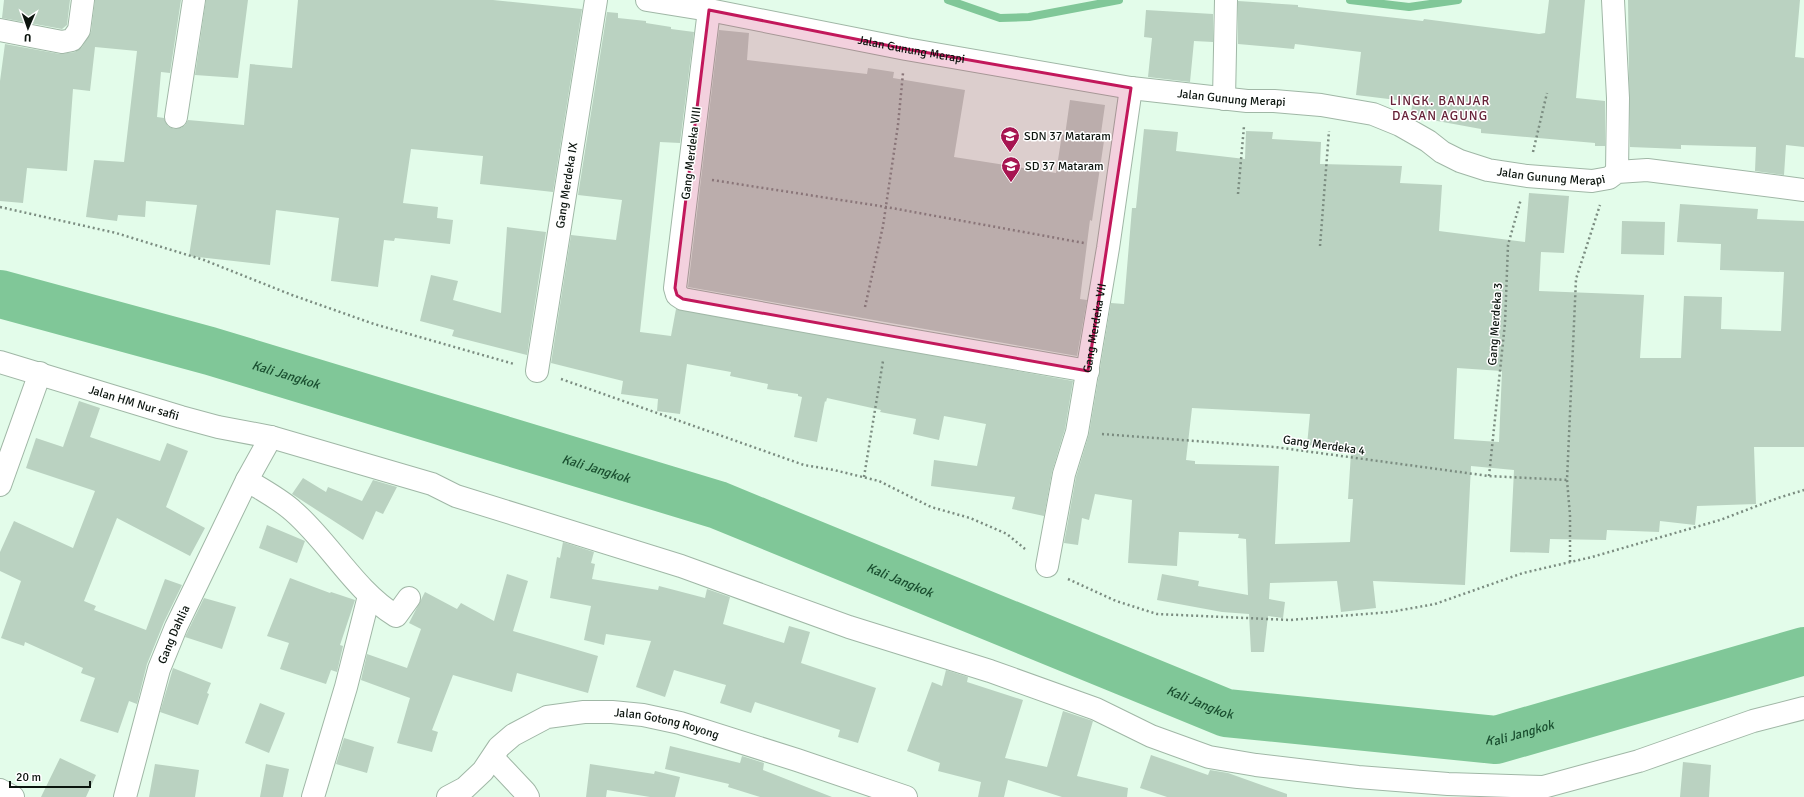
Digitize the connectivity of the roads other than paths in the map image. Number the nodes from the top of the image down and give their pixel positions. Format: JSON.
{"nodes":[{"id":1,"x":83,"y":0,"type":"edge"},
{"id":2,"x":194,"y":0,"type":"edge"},
{"id":3,"x":596,"y":0,"type":"edge"},
{"id":4,"x":647,"y":0,"type":"edge"},
{"id":5,"x":1613,"y":0,"type":"edge"},
{"id":6,"x":1226,"y":1,"type":"edge"},
{"id":7,"x":709,"y":10,"type":"junction"},
{"id":8,"x":0,"y":30,"type":"edge"},
{"id":9,"x":1131,"y":88,"type":"junction"},
{"id":10,"x":1224,"y":99,"type":"junction"},
{"id":11,"x":176,"y":117,"type":"dead end"},
{"id":12,"x":1613,"y":175,"type":"junction"},
{"id":13,"x":1804,"y":190,"type":"edge"},
{"id":14,"x":0,"y":362,"type":"edge"},
{"id":15,"x":1088,"y":371,"type":"junction"},
{"id":16,"x":537,"y":372,"type":"road end"},
{"id":17,"x":40,"y":373,"type":"junction"},
{"id":18,"x":270,"y":437,"type":"junction"},
{"id":19,"x":247,"y":480,"type":"junction"},
{"id":20,"x":0,"y":485,"type":"edge"},
{"id":21,"x":1047,"y":566,"type":"road end"},
{"id":22,"x":369,"y":596,"type":"junction"},
{"id":23,"x":410,"y":598,"type":"dead end"},
{"id":24,"x":1804,"y":708,"type":"edge"},
{"id":25,"x":493,"y":758,"type":"junction"},
{"id":26,"x":125,"y":797,"type":"edge"},
{"id":27,"x":313,"y":797,"type":"edge"},
{"id":28,"x":448,"y":797,"type":"edge"},
{"id":29,"x":528,"y":797,"type":"edge"},
{"id":30,"x":906,"y":797,"type":"edge"}],
"edges":[{"from":1,"to":8,"type":"street"},
{"from":2,"to":11,"type":"street"},
{"from":3,"to":16,"type":"street","name":"Gang Merdeka IX"},
{"from":4,"to":7,"type":"street","name":"Jalan Gunung Merapi"},
{"from":5,"to":12,"type":"street"},
{"from":6,"to":10,"type":"street"},
{"from":7,"to":9,"type":"street","name":"Jalan Gunung Merapi"},
{"from":7,"to":15,"type":"street","name":"Gang Merdeka VIII"},
{"from":9,"to":10,"type":"street","name":"Jalan Gunung Merapi"},
{"from":9,"to":15,"type":"street","name":"Gang Merdeka VII"},
{"from":10,"to":12,"type":"street","name":"Jalan Gunung Merapi"},
{"from":12,"to":13,"type":"street","name":"Jalan Gunung Merapi"},
{"from":14,"to":17,"type":"street","name":"Jalan HM Nur safii"},
{"from":15,"to":21,"type":"street","name":"Gang Merdeka VII"},
{"from":17,"to":18,"type":"street","name":"Jalan HM Nur safii"},
{"from":17,"to":20,"type":"street"},
{"from":18,"to":19,"type":"street","name":"Gang Dahlia"},
{"from":18,"to":24,"type":"street"},
{"from":19,"to":22,"type":"street"},
{"from":19,"to":26,"type":"street","name":"Gang Dahlia"},
{"from":22,"to":23,"type":"street"},
{"from":22,"to":27,"type":"street"},
{"from":25,"to":28,"type":"street","name":"Jalan Gotong Royong"},
{"from":25,"to":29,"type":"street"},
{"from":25,"to":30,"type":"street","name":"Jalan Gotong Royong"}]}
